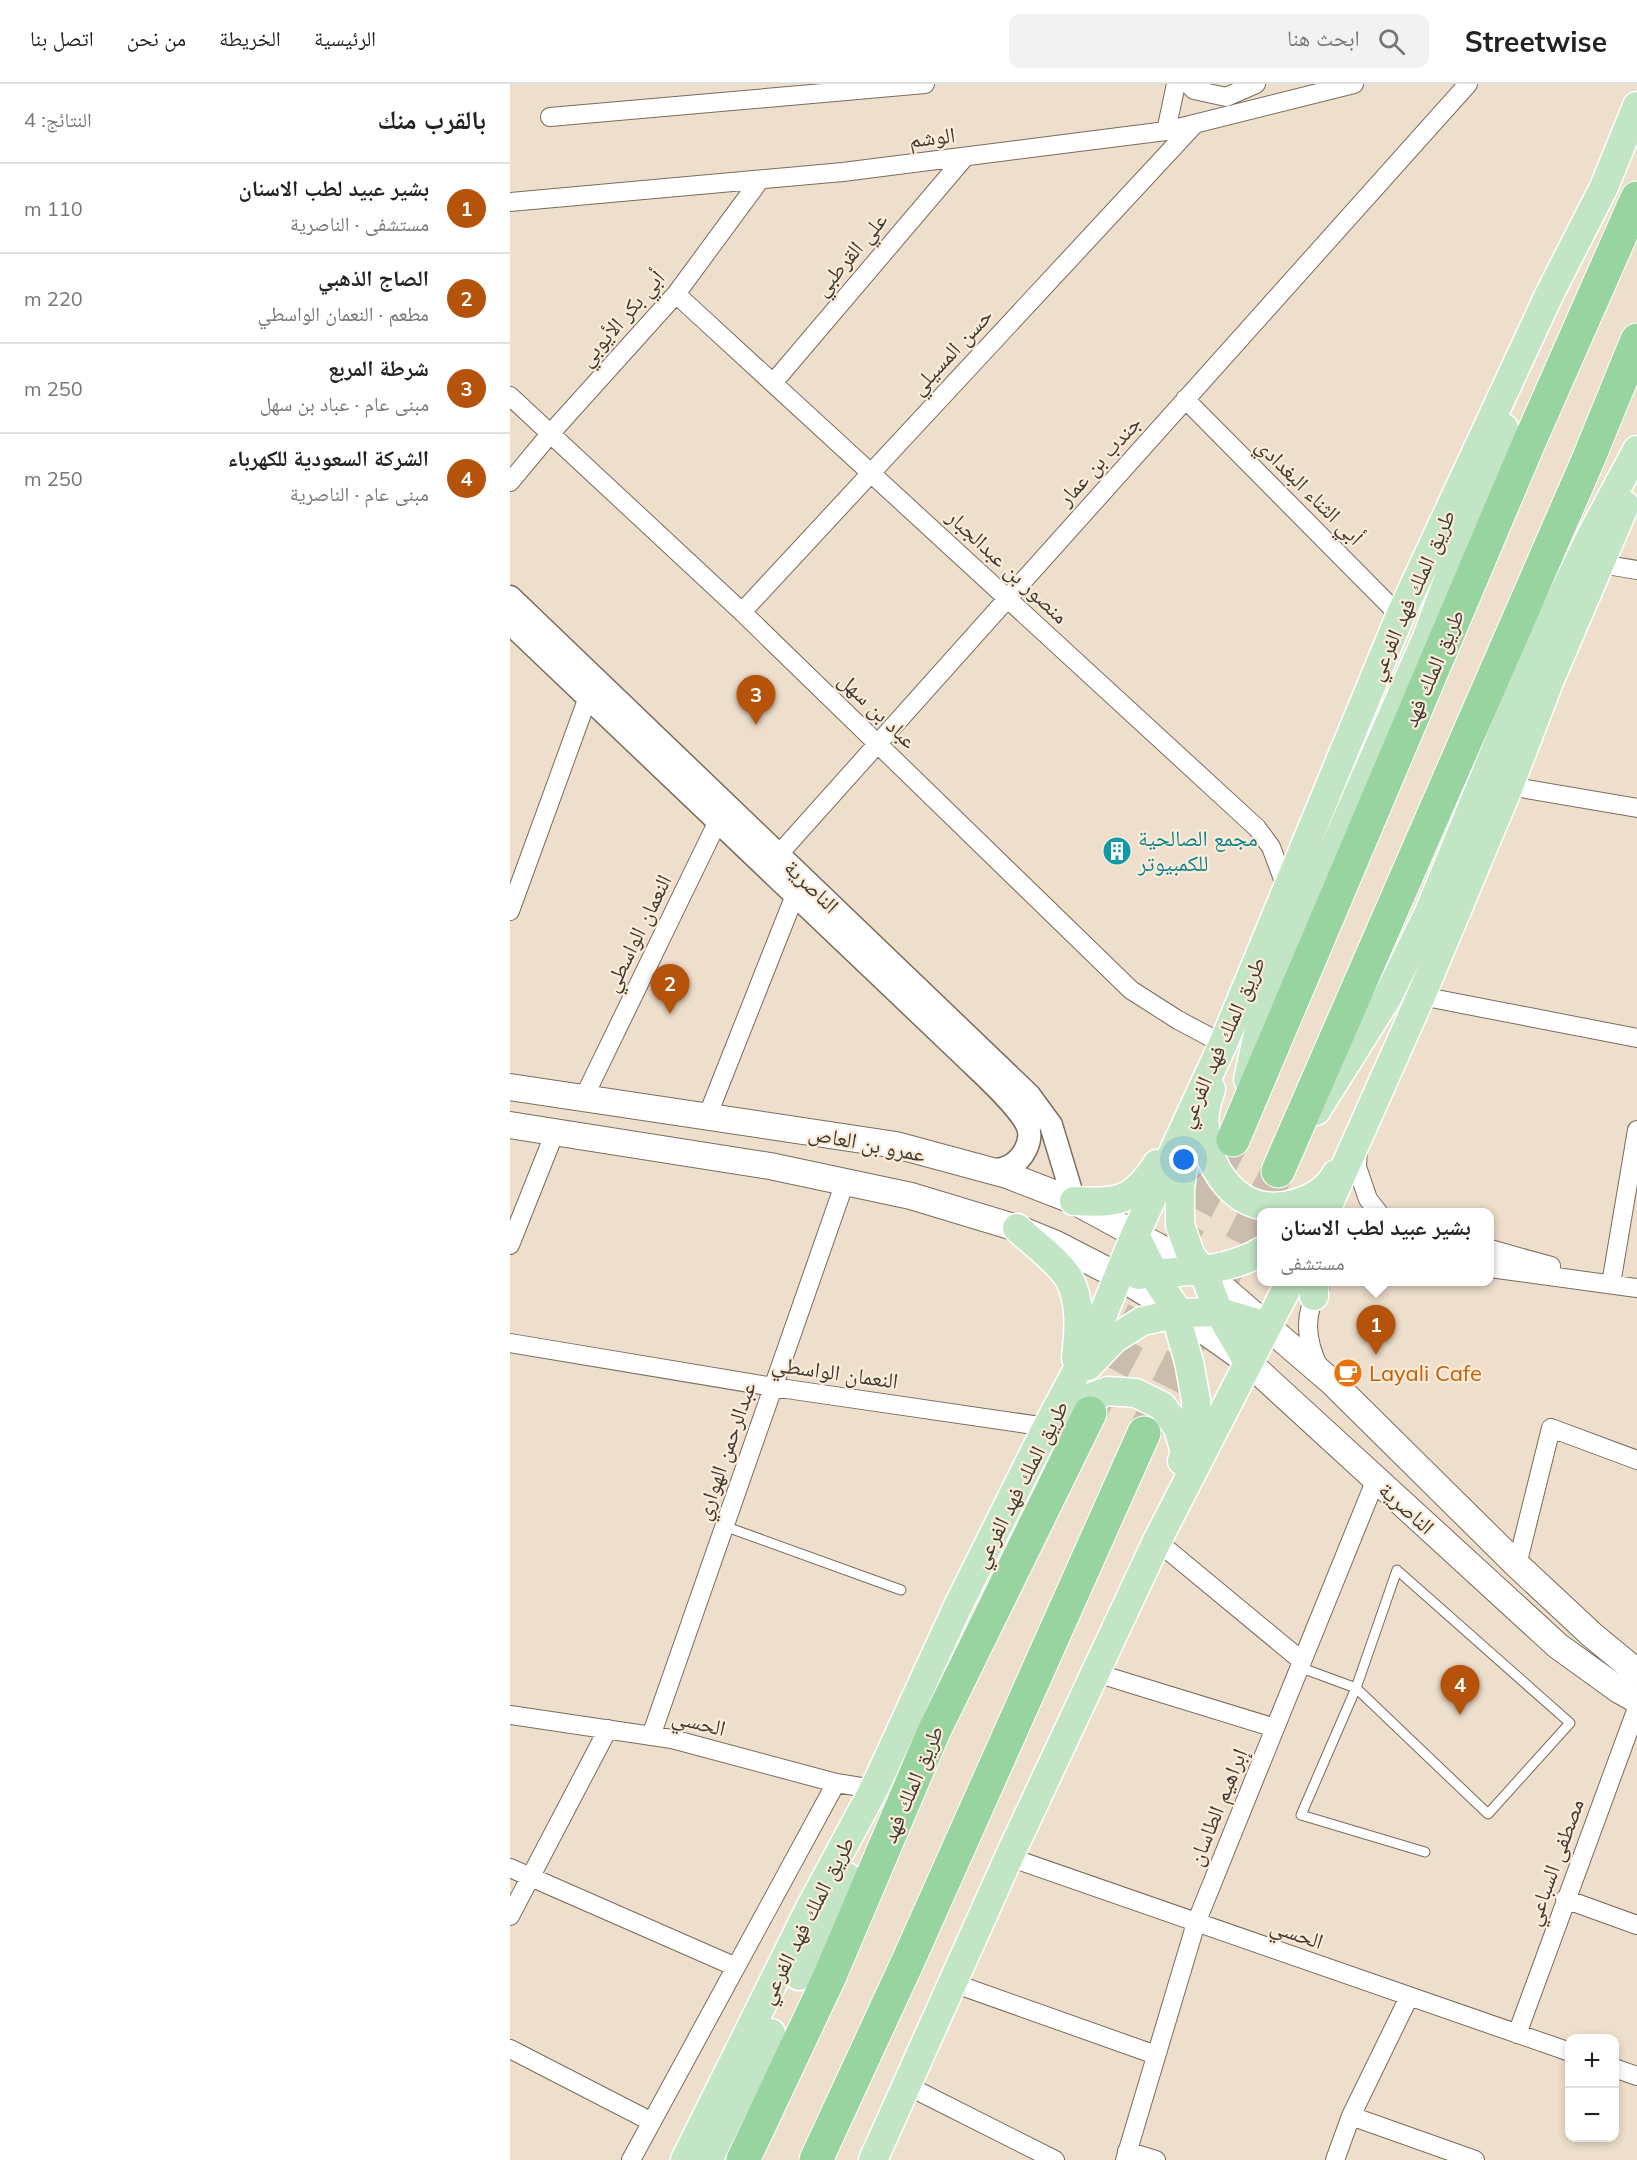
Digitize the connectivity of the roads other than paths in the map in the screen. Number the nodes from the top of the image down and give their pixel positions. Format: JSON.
{"nodes":[{"id":1,"x":925,"y":84,"type":"edge"},
{"id":2,"x":1176,"y":84,"type":"edge"},
{"id":3,"x":1188,"y":84,"type":"edge"},
{"id":4,"x":1256,"y":84,"type":"edge"},
{"id":5,"x":1354,"y":84,"type":"edge"},
{"id":6,"x":1468,"y":84,"type":"edge"},
{"id":7,"x":1227,"y":90,"type":"edge"},
{"id":8,"x":769,"y":91,"type":"edge"},
{"id":9,"x":1637,"y":106,"type":"edge"},
{"id":10,"x":550,"y":117,"type":"dead end"},
{"id":11,"x":1637,"y":121,"type":"edge"},
{"id":12,"x":1195,"y":124,"type":"junction"},
{"id":13,"x":1166,"y":131,"type":"junction"},
{"id":14,"x":965,"y":157,"type":"junction"},
{"id":15,"x":760,"y":180,"type":"junction"},
{"id":16,"x":1604,"y":187,"type":"junction"},
{"id":17,"x":1637,"y":198,"type":"edge"},
{"id":18,"x":510,"y":202,"type":"edge"},
{"id":19,"x":1550,"y":293,"type":"junction"},
{"id":20,"x":676,"y":294,"type":"junction"},
{"id":21,"x":1637,"y":340,"type":"edge"},
{"id":22,"x":773,"y":383,"type":"junction"},
{"id":23,"x":510,"y":396,"type":"edge"},
{"id":24,"x":1185,"y":399,"type":"junction"},
{"id":25,"x":550,"y":434,"type":"junction"},
{"id":26,"x":1637,"y":450,"type":"edge"},
{"id":27,"x":871,"y":472,"type":"junction"},
{"id":28,"x":1637,"y":476,"type":"edge"},
{"id":29,"x":510,"y":482,"type":"edge"},
{"id":30,"x":1601,"y":564,"type":"junction"},
{"id":31,"x":1637,"y":570,"type":"edge"},
{"id":32,"x":510,"y":597,"type":"edge"},
{"id":33,"x":1007,"y":598,"type":"junction"},
{"id":34,"x":742,"y":612,"type":"junction"},
{"id":35,"x":1400,"y":616,"type":"junction"},
{"id":36,"x":510,"y":623,"type":"edge"},
{"id":37,"x":588,"y":697,"type":"junction"},
{"id":38,"x":878,"y":743,"type":"junction"},
{"id":39,"x":1509,"y":786,"type":"junction"},
{"id":40,"x":1637,"y":808,"type":"edge"},
{"id":41,"x":717,"y":821,"type":"junction"},
{"id":42,"x":773,"y":860,"type":"junction"},
{"id":43,"x":1287,"y":887,"type":"junction"},
{"id":44,"x":795,"y":896,"type":"junction"},
{"id":45,"x":510,"y":911,"type":"edge"},
{"id":46,"x":1421,"y":996,"type":"junction"},
{"id":47,"x":1637,"y":1038,"type":"edge"},
{"id":48,"x":1222,"y":1044,"type":"junction"},
{"id":49,"x":510,"y":1087,"type":"edge"},
{"id":50,"x":584,"y":1097,"type":"junction"},
{"id":51,"x":1189,"y":1115,"type":"junction"},
{"id":52,"x":707,"y":1116,"type":"junction"},
{"id":53,"x":510,"y":1125,"type":"edge"},
{"id":54,"x":1637,"y":1130,"type":"edge"},
{"id":55,"x":555,"y":1132,"type":"junction"},
{"id":56,"x":1359,"y":1136,"type":"junction"},
{"id":57,"x":1233,"y":1140,"type":"joint"},
{"id":58,"x":992,"y":1171,"type":"junction"},
{"id":59,"x":1278,"y":1171,"type":"joint"},
{"id":60,"x":845,"y":1182,"type":"junction"},
{"id":61,"x":1330,"y":1200,"type":"edge"},
{"id":62,"x":1074,"y":1201,"type":"junction"},
{"id":63,"x":1375,"y":1208,"type":"edge"},
{"id":64,"x":1017,"y":1228,"type":"junction"},
{"id":65,"x":1135,"y":1235,"type":"junction"},
{"id":66,"x":510,"y":1245,"type":"edge"},
{"id":67,"x":1494,"y":1250,"type":"edge"},
{"id":68,"x":1257,"y":1254,"type":"edge"},
{"id":69,"x":1494,"y":1269,"type":"edge"},
{"id":70,"x":1203,"y":1271,"type":"junction"},
{"id":71,"x":1154,"y":1273,"type":"junction"},
{"id":72,"x":1118,"y":1276,"type":"junction"},
{"id":73,"x":1609,"y":1284,"type":"junction"},
{"id":74,"x":1287,"y":1286,"type":"edge"},
{"id":75,"x":1317,"y":1286,"type":"edge"},
{"id":76,"x":1637,"y":1288,"type":"edge"},
{"id":77,"x":1219,"y":1312,"type":"junction"},
{"id":78,"x":1179,"y":1313,"type":"junction"},
{"id":79,"x":1267,"y":1326,"type":"junction"},
{"id":80,"x":510,"y":1343,"type":"edge"},
{"id":81,"x":1248,"y":1362,"type":"junction"},
{"id":82,"x":1074,"y":1378,"type":"junction"},
{"id":83,"x":1334,"y":1383,"type":"junction"},
{"id":84,"x":773,"y":1387,"type":"junction"},
{"id":85,"x":1090,"y":1413,"type":"tunnel mouth"},
{"id":86,"x":1047,"y":1427,"type":"junction"},
{"id":87,"x":1144,"y":1433,"type":"tunnel mouth"},
{"id":88,"x":1034,"y":1452,"type":"junction"},
{"id":89,"x":1637,"y":1460,"type":"edge"},
{"id":90,"x":1376,"y":1479,"type":"junction"},
{"id":91,"x":1166,"y":1524,"type":"junction"},
{"id":92,"x":724,"y":1526,"type":"junction"},
{"id":93,"x":1517,"y":1565,"type":"junction"},
{"id":94,"x":901,"y":1590,"type":"dead end"},
{"id":95,"x":1301,"y":1664,"type":"junction"},
{"id":96,"x":1635,"y":1665,"type":"edge"},
{"id":97,"x":1096,"y":1673,"type":"junction"},
{"id":98,"x":1356,"y":1688,"type":"junction"},
{"id":99,"x":1637,"y":1700,"type":"edge"},
{"id":100,"x":1637,"y":1708,"type":"edge"},
{"id":101,"x":510,"y":1715,"type":"edge"},
{"id":102,"x":1275,"y":1728,"type":"junction"},
{"id":103,"x":608,"y":1729,"type":"junction"},
{"id":104,"x":934,"y":1731,"type":"junction"},
{"id":105,"x":651,"y":1736,"type":"junction"},
{"id":106,"x":836,"y":1783,"type":"junction"},
{"id":107,"x":874,"y":1789,"type":"junction"},
{"id":108,"x":1425,"y":1852,"type":"dead end"},
{"id":109,"x":1009,"y":1857,"type":"junction"},
{"id":110,"x":510,"y":1868,"type":"edge"},
{"id":111,"x":530,"y":1878,"type":"junction"},
{"id":112,"x":1565,"y":1899,"type":"junction"},
{"id":113,"x":510,"y":1916,"type":"edge"},
{"id":114,"x":1196,"y":1923,"type":"junction"},
{"id":115,"x":1637,"y":1925,"type":"edge"},
{"id":116,"x":909,"y":1959,"type":"junction"},
{"id":117,"x":736,"y":1966,"type":"junction"},
{"id":118,"x":953,"y":1983,"type":"junction"},
{"id":119,"x":1409,"y":1997,"type":"junction"},
{"id":120,"x":1517,"y":2034,"type":"junction"},
{"id":121,"x":510,"y":2049,"type":"edge"},
{"id":122,"x":1565,"y":2051,"type":"edge"},
{"id":123,"x":1156,"y":2055,"type":"junction"},
{"id":124,"x":1619,"y":2070,"type":"edge"},
{"id":125,"x":1637,"y":2076,"type":"edge"},
{"id":126,"x":906,"y":2085,"type":"junction"},
{"id":127,"x":1351,"y":2116,"type":"junction"},
{"id":128,"x":652,"y":2122,"type":"junction"},
{"id":129,"x":1126,"y":2156,"type":"edge"},
{"id":130,"x":631,"y":2160,"type":"edge"},
{"id":131,"x":685,"y":2160,"type":"edge"},
{"id":132,"x":708,"y":2160,"type":"edge"},
{"id":133,"x":743,"y":2160,"type":"edge"},
{"id":134,"x":816,"y":2160,"type":"edge"},
{"id":135,"x":839,"y":2160,"type":"edge"},
{"id":136,"x":873,"y":2160,"type":"edge"},
{"id":137,"x":1055,"y":2160,"type":"edge"},
{"id":138,"x":1156,"y":2160,"type":"edge"},
{"id":139,"x":1335,"y":2160,"type":"edge"},
{"id":140,"x":1475,"y":2160,"type":"edge"}],
"edges":[{"from":1,"to":8,"type":"street"},
{"from":2,"to":13,"type":"street"},
{"from":3,"to":7,"type":"street"},
{"from":4,"to":7,"type":"street"},
{"from":5,"to":12,"type":"street","name":"الوشم"},
{"from":6,"to":24,"type":"street","name":"جندب بن عمار"},
{"from":8,"to":10,"type":"street"},
{"from":9,"to":16,"type":"main road","name":"طريق الملك فهد الفرعي"},
{"from":11,"to":16,"type":"main road"},
{"from":12,"to":13,"type":"street","name":"الوشم"},
{"from":12,"to":27,"type":"street","name":"حسن المسيلي"},
{"from":13,"to":14,"type":"street","name":"الوشم"},
{"from":14,"to":15,"type":"street","name":"الوشم"},
{"from":14,"to":22,"type":"street","name":"علي القرطبي"},
{"from":15,"to":18,"type":"street","name":"الوشم"},
{"from":15,"to":20,"type":"street","name":"أبي بكر الأيوبي"},
{"from":16,"to":19,"type":"main road","name":"طريق الملك فهد الفرعي"},
{"from":17,"to":57,"type":"highway","name":"طريق الملك فهد"},
{"from":19,"to":35,"type":"main road","name":"طريق الملك فهد الفرعي"},
{"from":19,"to":57,"type":"main road"},
{"from":20,"to":22,"type":"street","name":"منصور بن عبدالجبار"},
{"from":20,"to":25,"type":"street","name":"أبي بكر الأيوبي"},
{"from":21,"to":59,"type":"highway"},
{"from":22,"to":27,"type":"street","name":"منصور بن عبدالجبار"},
{"from":23,"to":25,"type":"street","name":"عباد بن سهل"},
{"from":24,"to":33,"type":"street","name":"جندب بن عمار"},
{"from":24,"to":35,"type":"street","name":"أبي الثناء البغدادي"},
{"from":25,"to":29,"type":"street","name":"أبي بكر الأيوبي"},
{"from":25,"to":34,"type":"street","name":"عباد بن سهل"},
{"from":26,"to":59,"type":"main road"},
{"from":27,"to":33,"type":"street","name":"منصور بن عبدالجبار"},
{"from":27,"to":34,"type":"street","name":"حسن المسيلي"},
{"from":28,"to":30,"type":"main road"},
{"from":30,"to":31,"type":"street"},
{"from":30,"to":39,"type":"main road"},
{"from":32,"to":42,"type":"street","name":"الناصرية"},
{"from":33,"to":38,"type":"street","name":"جندب بن عمار"},
{"from":33,"to":43,"type":"street","name":"منصور بن عبدالجبار"},
{"from":34,"to":38,"type":"street","name":"عباد بن سهل"},
{"from":35,"to":43,"type":"main road","name":"طريق الملك فهد الفرعي"},
{"from":36,"to":37,"type":"street","name":"الناصرية"},
{"from":37,"to":41,"type":"street","name":"الناصرية"},
{"from":37,"to":45,"type":"street"},
{"from":38,"to":42,"type":"street","name":"جندب بن عمار"},
{"from":38,"to":48,"type":"street","name":"عباد بن سهل"},
{"from":39,"to":40,"type":"street"},
{"from":39,"to":46,"type":"main road"},
{"from":41,"to":42,"type":"street","name":"الناصرية"},
{"from":41,"to":50,"type":"street","name":"النعمان الواسطي"},
{"from":42,"to":44,"type":"street","name":"الناصرية"},
{"from":42,"to":62,"type":"street","name":"الناصرية"},
{"from":43,"to":48,"type":"main road","name":"طريق الملك فهد الفرعي"},
{"from":44,"to":52,"type":"street"},
{"from":44,"to":58,"type":"street","name":"الناصرية"},
{"from":46,"to":47,"type":"street"},
{"from":46,"to":56,"type":"main road"},
{"from":48,"to":51,"type":"main road","name":"طريق الملك فهد الفرعي"},
{"from":48,"to":56,"type":"main road"},
{"from":49,"to":50,"type":"main road","name":"عمرو بن العاص"},
{"from":50,"to":52,"type":"main road","name":"عمرو بن العاص"},
{"from":51,"to":62,"type":"main road"},
{"from":51,"to":65,"type":"main road","name":"طريق الملك فهد الفرعي"},
{"from":51,"to":70,"type":"main road"},
{"from":52,"to":58,"type":"main road","name":"عمرو بن العاص"},
{"from":53,"to":55,"type":"main road","name":"عمرو بن العاص"},
{"from":54,"to":73,"type":"street"},
{"from":55,"to":60,"type":"main road","name":"عمرو بن العاص"},
{"from":55,"to":66,"type":"street"},
{"from":56,"to":61,"type":"main road"},
{"from":56,"to":63,"type":"street"},
{"from":58,"to":62,"type":"main road","name":"عمرو بن العاص"},
{"from":60,"to":64,"type":"main road","name":"عمرو بن العاص"},
{"from":60,"to":84,"type":"street","name":"عبدالرحمن الهواري"},
{"from":62,"to":65,"type":"main road","name":"عمرو بن العاص"},
{"from":64,"to":72,"type":"main road","name":"عمرو بن العاص"},
{"from":64,"to":82,"type":"main road"},
{"from":65,"to":70,"type":"main road","name":"عمرو بن العاص"},
{"from":65,"to":71,"type":"main road"},
{"from":65,"to":72,"type":"main road","name":"طريق الملك فهد الفرعي"},
{"from":67,"to":73,"type":"street"},
{"from":68,"to":70,"type":"main road"},
{"from":69,"to":73,"type":"street"},
{"from":70,"to":71,"type":"main road"},
{"from":70,"to":77,"type":"main road"},
{"from":70,"to":79,"type":"main road","name":"الناصرية"},
{"from":71,"to":72,"type":"main road"},
{"from":71,"to":78,"type":"main road"},
{"from":72,"to":78,"type":"main road","name":"عمرو بن العاص"},
{"from":72,"to":82,"type":"main road","name":"طريق الملك فهد الفرعي"},
{"from":73,"to":76,"type":"street"},
{"from":74,"to":79,"type":"main road"},
{"from":75,"to":83,"type":"street"},
{"from":77,"to":78,"type":"main road"},
{"from":77,"to":79,"type":"main road"},
{"from":77,"to":81,"type":"main road"},
{"from":78,"to":81,"type":"main road","name":"الناصرية"},
{"from":78,"to":82,"type":"main road"},
{"from":78,"to":91,"type":"main road"},
{"from":79,"to":81,"type":"main road"},
{"from":79,"to":83,"type":"main road","name":"الناصرية"},
{"from":80,"to":84,"type":"street","name":"النعمان الواسطي"},
{"from":81,"to":90,"type":"main road","name":"الناصرية"},
{"from":81,"to":91,"type":"main road"},
{"from":82,"to":86,"type":"main road","name":"طريق الملك فهد الفرعي"},
{"from":83,"to":93,"type":"main road","name":"الناصرية"},
{"from":84,"to":86,"type":"street","name":"النعمان الواسطي"},
{"from":84,"to":92,"type":"street","name":"عبدالرحمن الهواري"},
{"from":85,"to":104,"type":"highway","name":"طريق الملك فهد"},
{"from":86,"to":88,"type":"main road","name":"طريق الملك فهد الفرعي"},
{"from":87,"to":116,"type":"highway"},
{"from":88,"to":91,"type":"main road"},
{"from":88,"to":107,"type":"main road","name":"طريق الملك فهد الفرعي"},
{"from":89,"to":93,"type":"street"},
{"from":90,"to":95,"type":"street","name":"إبراهيم الطاسان"},
{"from":90,"to":99,"type":"main road","name":"الناصرية"},
{"from":91,"to":95,"type":"street"},
{"from":91,"to":97,"type":"main road"},
{"from":92,"to":94,"type":"lane"},
{"from":92,"to":105,"type":"street","name":"عبدالرحمن الهواري"},
{"from":93,"to":96,"type":"main road","name":"الناصرية"},
{"from":95,"to":98,"type":"lane"},
{"from":95,"to":102,"type":"street","name":"إبراهيم الطاسان"},
{"from":97,"to":102,"type":"street"},
{"from":97,"to":109,"type":"main road"},
{"from":98,"to":98,"type":"lane"},
{"from":98,"to":108,"type":"lane"},
{"from":100,"to":112,"type":"street","name":"مصطفى السباعي"},
{"from":101,"to":103,"type":"street","name":"الحسي"},
{"from":102,"to":114,"type":"street","name":"إبراهيم الطاسان"},
{"from":103,"to":105,"type":"street","name":"الحسي"},
{"from":103,"to":111,"type":"street"},
{"from":104,"to":132,"type":"main road"},
{"from":104,"to":133,"type":"highway","name":"طريق الملك فهد"},
{"from":105,"to":106,"type":"street","name":"الحسي"},
{"from":106,"to":107,"type":"street","name":"الحسي"},
{"from":106,"to":117,"type":"street"},
{"from":107,"to":131,"type":"main road","name":"طريق الملك فهد الفرعي"},
{"from":109,"to":114,"type":"street","name":"الحسي"},
{"from":109,"to":118,"type":"main road"},
{"from":110,"to":111,"type":"street"},
{"from":111,"to":113,"type":"street"},
{"from":111,"to":117,"type":"street"},
{"from":112,"to":115,"type":"street"},
{"from":112,"to":120,"type":"street","name":"مصطفى السباعي"},
{"from":114,"to":119,"type":"street","name":"الحسي"},
{"from":114,"to":123,"type":"street","name":"إبراهيم الطاسان"},
{"from":116,"to":134,"type":"highway"},
{"from":116,"to":135,"type":"highway"},
{"from":117,"to":128,"type":"street"},
{"from":118,"to":123,"type":"street"},
{"from":118,"to":126,"type":"main road"},
{"from":119,"to":120,"type":"street","name":"الحسي"},
{"from":119,"to":127,"type":"street"},
{"from":120,"to":122,"type":"street","name":"الحسي"},
{"from":121,"to":128,"type":"street"},
{"from":123,"to":129,"type":"street","name":"إبراهيم الطاسان"},
{"from":124,"to":125,"type":"street"},
{"from":126,"to":136,"type":"main road"},
{"from":126,"to":137,"type":"street"},
{"from":127,"to":139,"type":"street"},
{"from":127,"to":140,"type":"street"},
{"from":128,"to":130,"type":"street"},
{"from":129,"to":138,"type":"street"}]}
